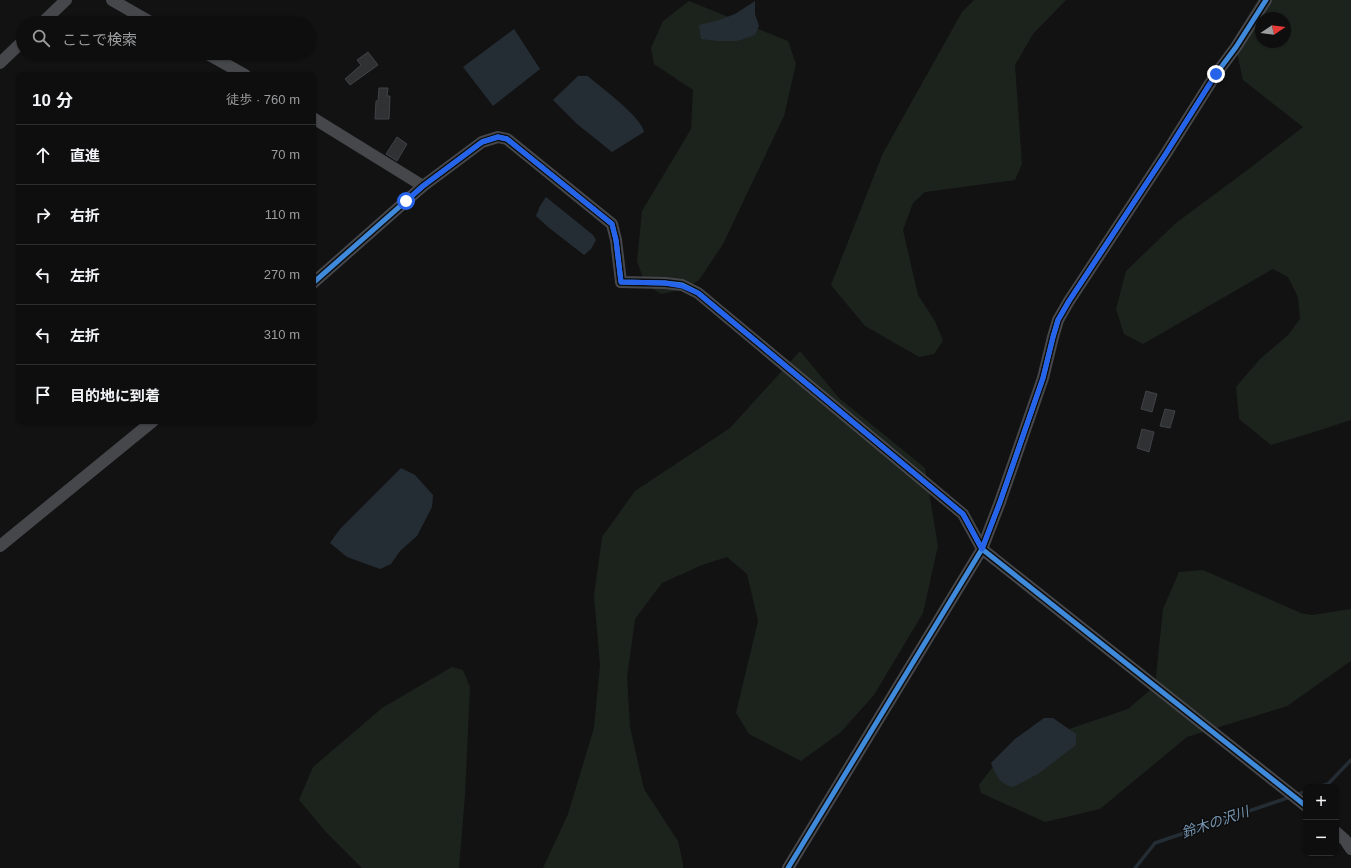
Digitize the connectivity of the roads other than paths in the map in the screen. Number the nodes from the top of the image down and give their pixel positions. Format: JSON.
{"nodes":[{"id":1,"x":66,"y":0,"type":"edge"},
{"id":2,"x":112,"y":0,"type":"edge"},
{"id":3,"x":1266,"y":0,"type":"edge"},
{"id":4,"x":49,"y":16,"type":"edge"},
{"id":5,"x":140,"y":16,"type":"edge"},
{"id":6,"x":16,"y":47,"type":"edge"},
{"id":7,"x":218,"y":60,"type":"edge"},
{"id":8,"x":0,"y":62,"type":"edge"},
{"id":9,"x":240,"y":72,"type":"edge"},
{"id":10,"x":316,"y":120,"type":"edge"},
{"id":11,"x":423,"y":186,"type":"junction"},
{"id":12,"x":316,"y":280,"type":"edge"},
{"id":13,"x":148,"y":424,"type":"edge"},
{"id":14,"x":0,"y":546,"type":"edge"},
{"id":15,"x":982,"y":549,"type":"junction"},
{"id":16,"x":1303,"y":804,"type":"edge"},
{"id":17,"x":1339,"y":835,"type":"edge"},
{"id":18,"x":1351,"y":849,"type":"edge"},
{"id":19,"x":788,"y":868,"type":"edge"}],
"edges":[{"from":1,"to":4,"type":"street"},
{"from":2,"to":5,"type":"street"},
{"from":3,"to":15,"type":"street"},
{"from":6,"to":8,"type":"street"},
{"from":7,"to":9,"type":"street"},
{"from":10,"to":11,"type":"street"},
{"from":11,"to":12,"type":"street"},
{"from":11,"to":15,"type":"street"},
{"from":13,"to":14,"type":"street"},
{"from":15,"to":16,"type":"street"},
{"from":15,"to":19,"type":"street"},
{"from":17,"to":18,"type":"street"}]}
